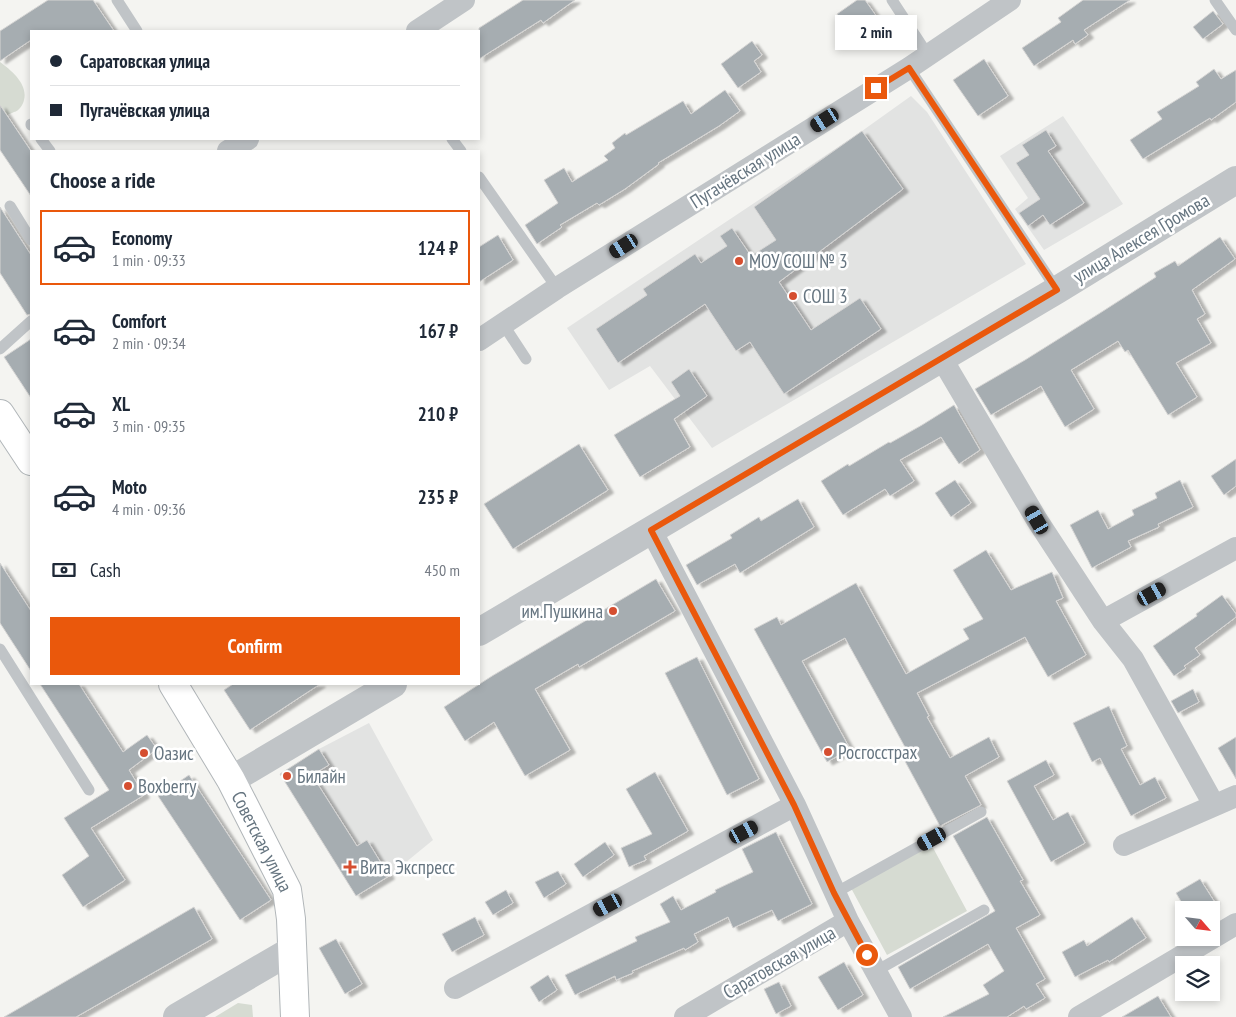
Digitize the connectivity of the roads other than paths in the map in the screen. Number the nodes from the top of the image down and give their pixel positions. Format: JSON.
{"nodes":[{"id":1,"x":117,"y":0,"type":"edge"},
{"id":2,"x":464,"y":0,"type":"edge"},
{"id":3,"x":892,"y":0,"type":"edge"},
{"id":4,"x":1010,"y":0,"type":"edge"},
{"id":5,"x":1215,"y":0,"type":"edge"},
{"id":6,"x":136,"y":30,"type":"edge"},
{"id":7,"x":419,"y":30,"type":"edge"},
{"id":8,"x":1236,"y":30,"type":"edge"},
{"id":9,"x":928,"y":54,"type":"junction"},
{"id":10,"x":909,"y":68,"type":"junction"},
{"id":11,"x":246,"y":140,"type":"edge"},
{"id":12,"x":230,"y":150,"type":"edge"},
{"id":13,"x":480,"y":177,"type":"edge"},
{"id":14,"x":1236,"y":180,"type":"edge"},
{"id":15,"x":10,"y":206,"type":"dead end"},
{"id":16,"x":27,"y":223,"type":"edge"},
{"id":17,"x":30,"y":236,"type":"edge"},
{"id":18,"x":557,"y":288,"type":"junction"},
{"id":19,"x":1057,"y":290,"type":"junction"},
{"id":20,"x":30,"y":322,"type":"edge"},
{"id":21,"x":503,"y":324,"type":"junction"},
{"id":22,"x":480,"y":339,"type":"edge"},
{"id":23,"x":0,"y":349,"type":"edge"},
{"id":24,"x":942,"y":358,"type":"junction"},
{"id":25,"x":526,"y":360,"type":"dead end"},
{"id":26,"x":0,"y":414,"type":"edge"},
{"id":27,"x":30,"y":458,"type":"edge"},
{"id":28,"x":651,"y":530,"type":"junction"},
{"id":29,"x":1235,"y":551,"type":"edge"},
{"id":30,"x":1103,"y":621,"type":"junction"},
{"id":31,"x":480,"y":631,"type":"edge"},
{"id":32,"x":0,"y":649,"type":"edge"},
{"id":33,"x":174,"y":685,"type":"edge"},
{"id":34,"x":390,"y":685,"type":"edge"},
{"id":35,"x":231,"y":780,"type":"junction"},
{"id":36,"x":90,"y":790,"type":"dead end"},
{"id":37,"x":1236,"y":796,"type":"edge"},
{"id":38,"x":794,"y":805,"type":"junction"},
{"id":39,"x":1214,"y":805,"type":"junction"},
{"id":40,"x":981,"y":812,"type":"dead end"},
{"id":41,"x":1124,"y":844,"type":"dead end"},
{"id":42,"x":834,"y":893,"type":"junction"},
{"id":43,"x":984,"y":910,"type":"dead end"},
{"id":44,"x":848,"y":922,"type":"junction"},
{"id":45,"x":1236,"y":924,"type":"edge"},
{"id":46,"x":292,"y":950,"type":"junction"},
{"id":47,"x":876,"y":971,"type":"junction"},
{"id":48,"x":455,"y":988,"type":"dead end"},
{"id":49,"x":177,"y":1017,"type":"edge"},
{"id":50,"x":295,"y":1017,"type":"edge"},
{"id":51,"x":684,"y":1017,"type":"edge"},
{"id":52,"x":901,"y":1017,"type":"edge"},
{"id":53,"x":1079,"y":1017,"type":"edge"}],
"edges":[{"from":1,"to":6,"type":"lane"},
{"from":2,"to":7,"type":"street"},
{"from":3,"to":9,"type":"lane"},
{"from":4,"to":9,"type":"street","name":"Пугачёвская улица"},
{"from":5,"to":8,"type":"lane"},
{"from":9,"to":10,"type":"street","name":"Пугачёвская улица"},
{"from":10,"to":18,"type":"street","name":"Пугачёвская улица"},
{"from":10,"to":19,"type":"lane"},
{"from":11,"to":12,"type":"street"},
{"from":13,"to":18,"type":"lane"},
{"from":14,"to":19,"type":"street","name":"улица Алексея Громова"},
{"from":15,"to":16,"type":"lane"},
{"from":16,"to":17,"type":"lane"},
{"from":18,"to":21,"type":"street","name":"Пугачёвская улица"},
{"from":19,"to":24,"type":"street","name":"улица Алексея Громова"},
{"from":20,"to":23,"type":"lane"},
{"from":21,"to":22,"type":"street","name":"Пугачёвская улица"},
{"from":21,"to":25,"type":"lane"},
{"from":24,"to":28,"type":"street","name":"улица Алексея Громова"},
{"from":24,"to":30,"type":"street"},
{"from":26,"to":27,"type":"main road"},
{"from":28,"to":31,"type":"street","name":"улица Алексея Громова"},
{"from":28,"to":38,"type":"street","name":"Саратовская улица"},
{"from":29,"to":30,"type":"street"},
{"from":30,"to":39,"type":"street"},
{"from":32,"to":36,"type":"lane"},
{"from":33,"to":35,"type":"main road","name":"Советская улица"},
{"from":34,"to":35,"type":"street"},
{"from":35,"to":46,"type":"main road","name":"Советская улица"},
{"from":37,"to":39,"type":"street"},
{"from":38,"to":42,"type":"street","name":"Саратовская улица"},
{"from":38,"to":48,"type":"street"},
{"from":39,"to":41,"type":"street"},
{"from":40,"to":42,"type":"lane"},
{"from":42,"to":44,"type":"street","name":"Саратовская улица"},
{"from":43,"to":47,"type":"lane"},
{"from":44,"to":47,"type":"street","name":"Саратовская улица"},
{"from":44,"to":51,"type":"street","name":"Саратовская улица"},
{"from":45,"to":53,"type":"street"},
{"from":46,"to":49,"type":"street"},
{"from":46,"to":50,"type":"main road","name":"Советская улица"},
{"from":47,"to":52,"type":"street","name":"Саратовская улица"}]}
